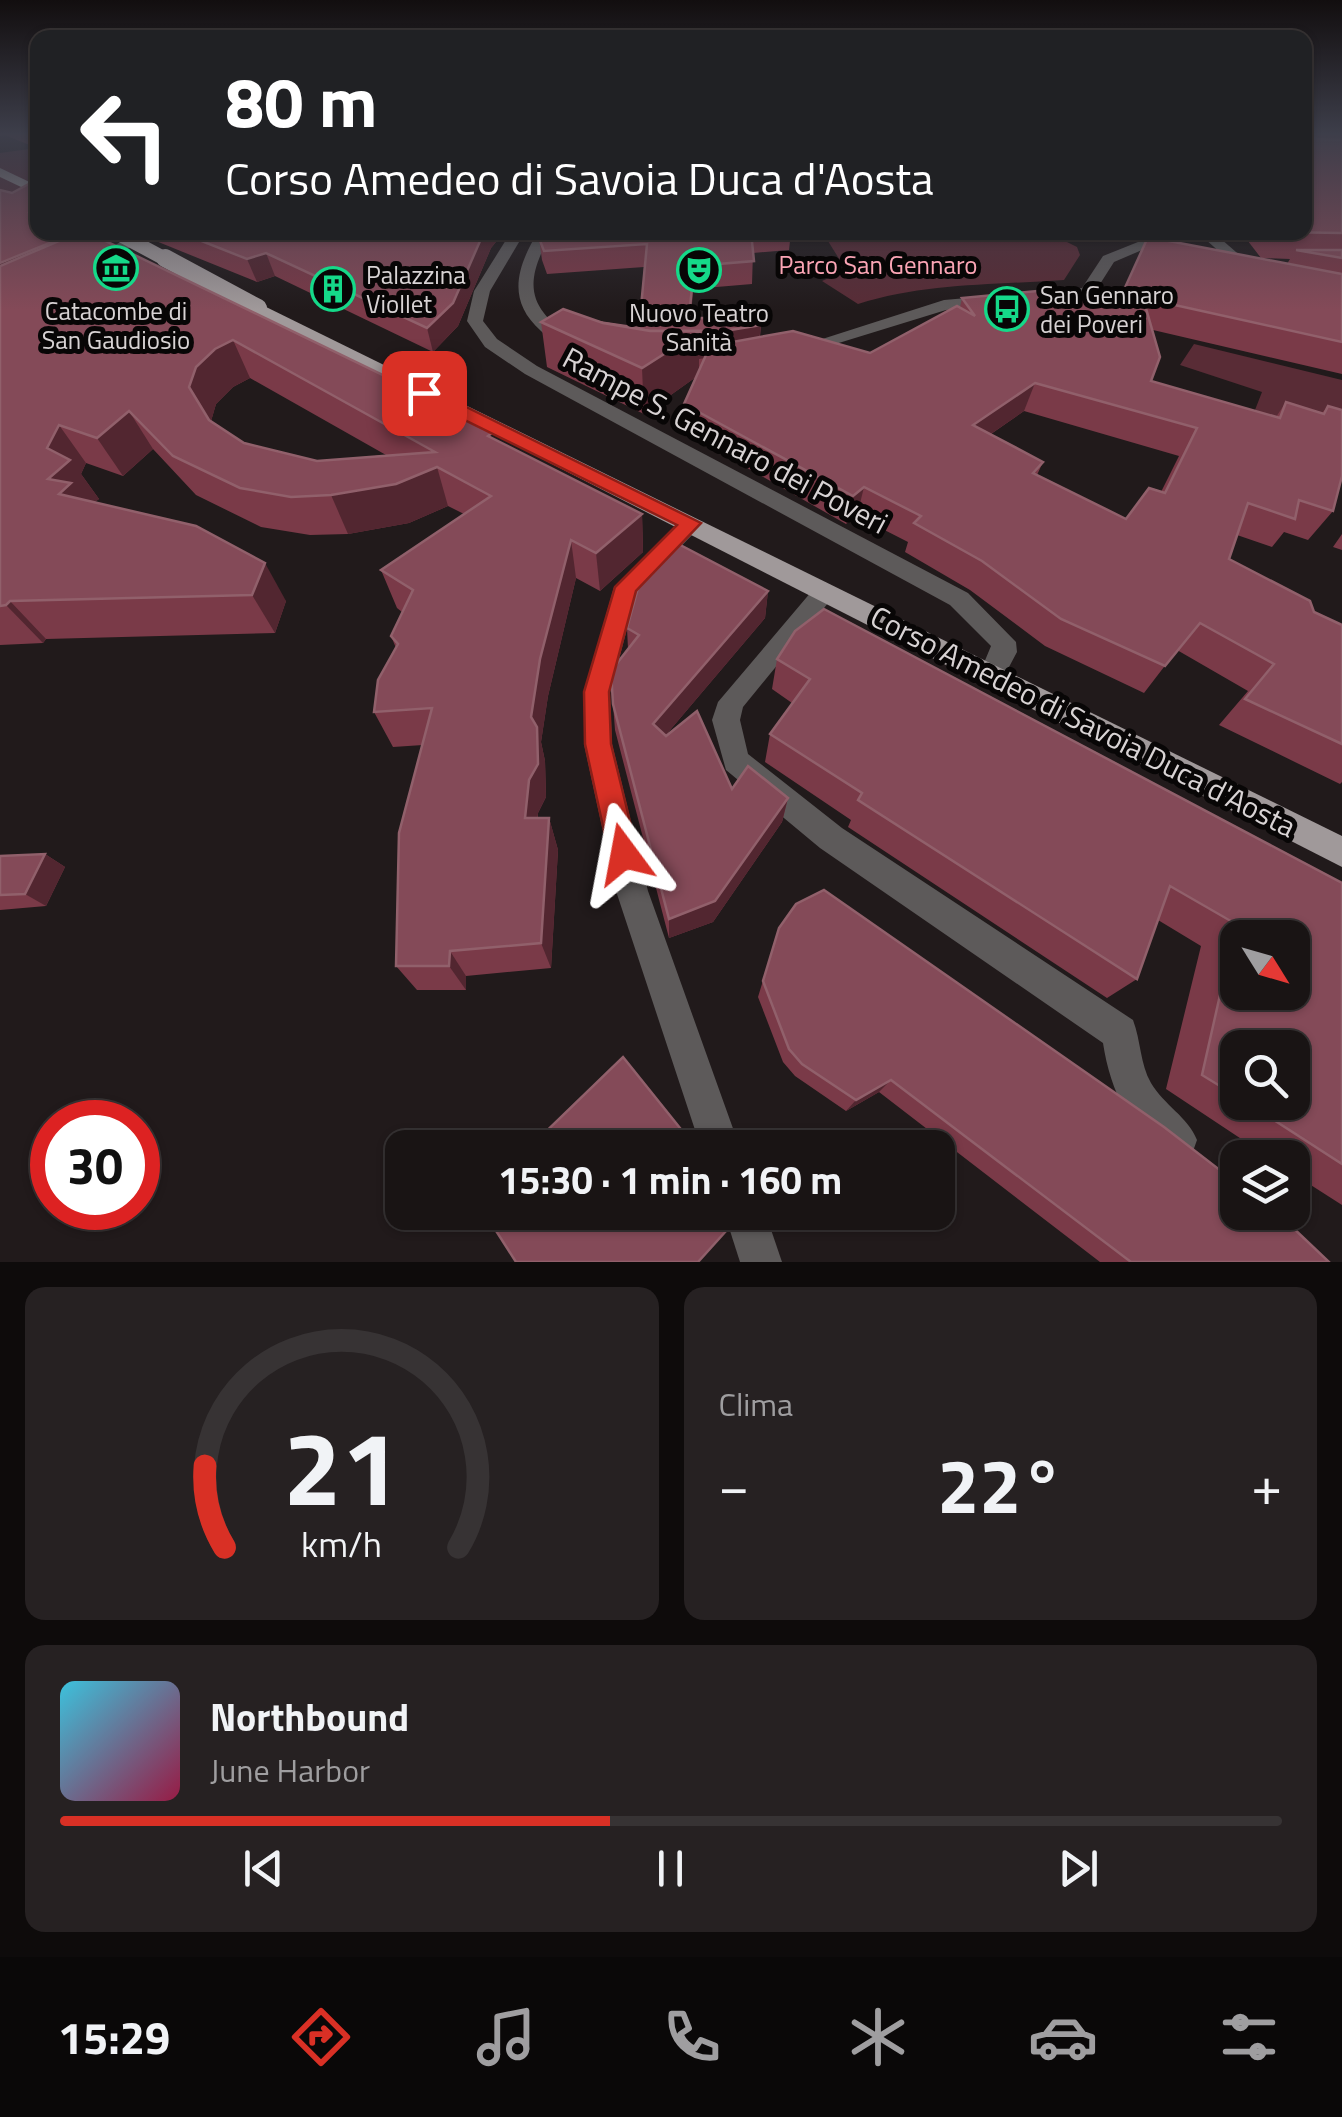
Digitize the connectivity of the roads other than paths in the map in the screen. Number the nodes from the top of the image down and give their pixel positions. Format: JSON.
{"nodes":[{"id":1,"x":131,"y":240,"type":"edge"},
{"id":2,"x":135,"y":240,"type":"edge"},
{"id":3,"x":513,"y":240,"type":"edge"},
{"id":4,"x":538,"y":240,"type":"edge"},
{"id":5,"x":1157,"y":240,"type":"edge"},
{"id":6,"x":1210,"y":240,"type":"edge"},
{"id":7,"x":1127,"y":252,"type":"junction"},
{"id":8,"x":1161,"y":260,"type":"edge"},
{"id":9,"x":1265,"y":264,"type":"edge"},
{"id":10,"x":1232,"y":270,"type":"junction"},
{"id":11,"x":72,"y":273,"type":"edge"},
{"id":12,"x":1262,"y":281,"type":"edge"},
{"id":13,"x":582,"y":351,"type":"edge"},
{"id":14,"x":779,"y":356,"type":"edge"},
{"id":15,"x":690,"y":523,"type":"junction"},
{"id":16,"x":825,"y":591,"type":"junction"},
{"id":17,"x":992,"y":675,"type":"junction"},
{"id":18,"x":1342,"y":852,"type":"edge"},
{"id":19,"x":715,"y":1130,"type":"edge"},
{"id":20,"x":1209,"y":1164,"type":"edge"},
{"id":21,"x":750,"y":1230,"type":"edge"},
{"id":22,"x":761,"y":1262,"type":"edge"}],
"edges":[{"from":1,"to":15,"type":"main road","name":"Corso Amedeo di Savoia Duca d'Aosta","bridge":true},
{"from":2,"to":11,"type":"street"},
{"from":3,"to":17,"type":"street","name":"Rampe S. Gennaro dei Poveri"},
{"from":4,"to":13,"type":"street"},
{"from":5,"to":7,"type":"street"},
{"from":6,"to":10,"type":"street"},
{"from":7,"to":8,"type":"street"},
{"from":7,"to":14,"type":"street"},
{"from":9,"to":10,"type":"street"},
{"from":10,"to":12,"type":"street"},
{"from":15,"to":16,"type":"main road","name":"Corso Amedeo di Savoia Duca d'Aosta"},
{"from":15,"to":19,"type":"street"},
{"from":16,"to":17,"type":"main road","name":"Corso Amedeo di Savoia Duca d'Aosta"},
{"from":16,"to":20,"type":"street"},
{"from":17,"to":18,"type":"main road","name":"Corso Amedeo di Savoia Duca d'Aosta"},
{"from":21,"to":22,"type":"street"}]}
